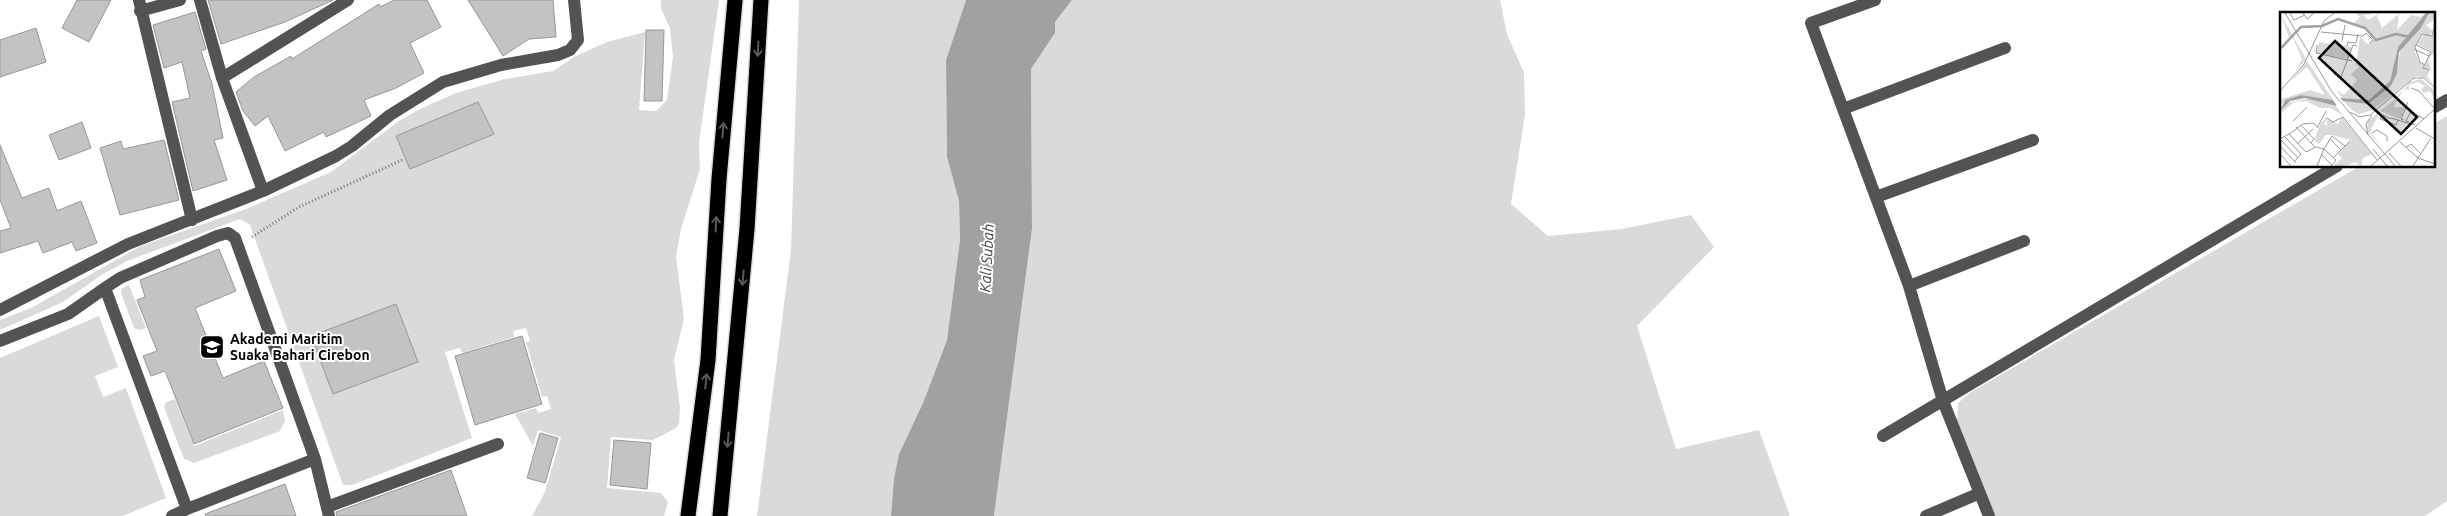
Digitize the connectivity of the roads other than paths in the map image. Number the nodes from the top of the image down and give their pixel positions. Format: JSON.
{"nodes":[{"id":1,"x":180,"y":0,"type":"edge"},
{"id":2,"x":200,"y":0,"type":"edge"},
{"id":3,"x":348,"y":0,"type":"edge"},
{"id":4,"x":574,"y":0,"type":"edge"},
{"id":5,"x":736,"y":0,"type":"edge"},
{"id":6,"x":761,"y":0,"type":"edge"},
{"id":7,"x":1875,"y":0,"type":"edge"},
{"id":8,"x":140,"y":6,"type":"edge"},
{"id":9,"x":2005,"y":48,"type":"dead end"},
{"id":10,"x":222,"y":78,"type":"junction"},
{"id":11,"x":2447,"y":100,"type":"edge"},
{"id":12,"x":2434,"y":107,"type":"edge"},
{"id":13,"x":1843,"y":109,"type":"junction"},
{"id":14,"x":2033,"y":140,"type":"dead end"},
{"id":15,"x":2333,"y":168,"type":"edge"},
{"id":16,"x":263,"y":191,"type":"junction"},
{"id":17,"x":1876,"y":197,"type":"junction"},
{"id":18,"x":192,"y":220,"type":"junction"},
{"id":19,"x":2024,"y":241,"type":"dead end"},
{"id":20,"x":1909,"y":286,"type":"junction"},
{"id":21,"x":105,"y":288,"type":"junction"},
{"id":22,"x":0,"y":310,"type":"edge"},
{"id":23,"x":0,"y":341,"type":"edge"},
{"id":24,"x":1943,"y":401,"type":"junction"},
{"id":25,"x":1883,"y":436,"type":"dead end"},
{"id":26,"x":498,"y":444,"type":"dead end"},
{"id":27,"x":315,"y":459,"type":"junction"},
{"id":28,"x":1980,"y":493,"type":"junction"},
{"id":29,"x":187,"y":509,"type":"junction"},
{"id":30,"x":328,"y":511,"type":"edge"},
{"id":31,"x":172,"y":516,"type":"edge"},
{"id":32,"x":688,"y":516,"type":"edge"},
{"id":33,"x":720,"y":516,"type":"edge"},
{"id":34,"x":1926,"y":516,"type":"edge"},
{"id":35,"x":1988,"y":516,"type":"edge"}],
"edges":[{"from":1,"to":8,"type":"street"},
{"from":2,"to":10,"type":"street"},
{"from":3,"to":10,"type":"street"},
{"from":4,"to":16,"type":"street"},
{"from":32,"to":5,"type":"highway","one_way":true},
{"from":6,"to":33,"type":"highway","one_way":true},
{"from":7,"to":13,"type":"street"},
{"from":8,"to":18,"type":"street"},
{"from":9,"to":13,"type":"street"},
{"from":10,"to":16,"type":"street"},
{"from":11,"to":12,"type":"street"},
{"from":13,"to":17,"type":"street"},
{"from":14,"to":17,"type":"street"},
{"from":15,"to":24,"type":"street"},
{"from":16,"to":18,"type":"street"},
{"from":17,"to":20,"type":"street"},
{"from":18,"to":22,"type":"street"},
{"from":19,"to":20,"type":"street"},
{"from":20,"to":24,"type":"street"},
{"from":21,"to":23,"type":"street"},
{"from":21,"to":27,"type":"street"},
{"from":21,"to":29,"type":"street"},
{"from":24,"to":25,"type":"street"},
{"from":24,"to":28,"type":"street"},
{"from":26,"to":30,"type":"street"},
{"from":27,"to":29,"type":"street"},
{"from":27,"to":30,"type":"street"},
{"from":28,"to":34,"type":"street"},
{"from":28,"to":35,"type":"street"},
{"from":29,"to":31,"type":"street"}]}
